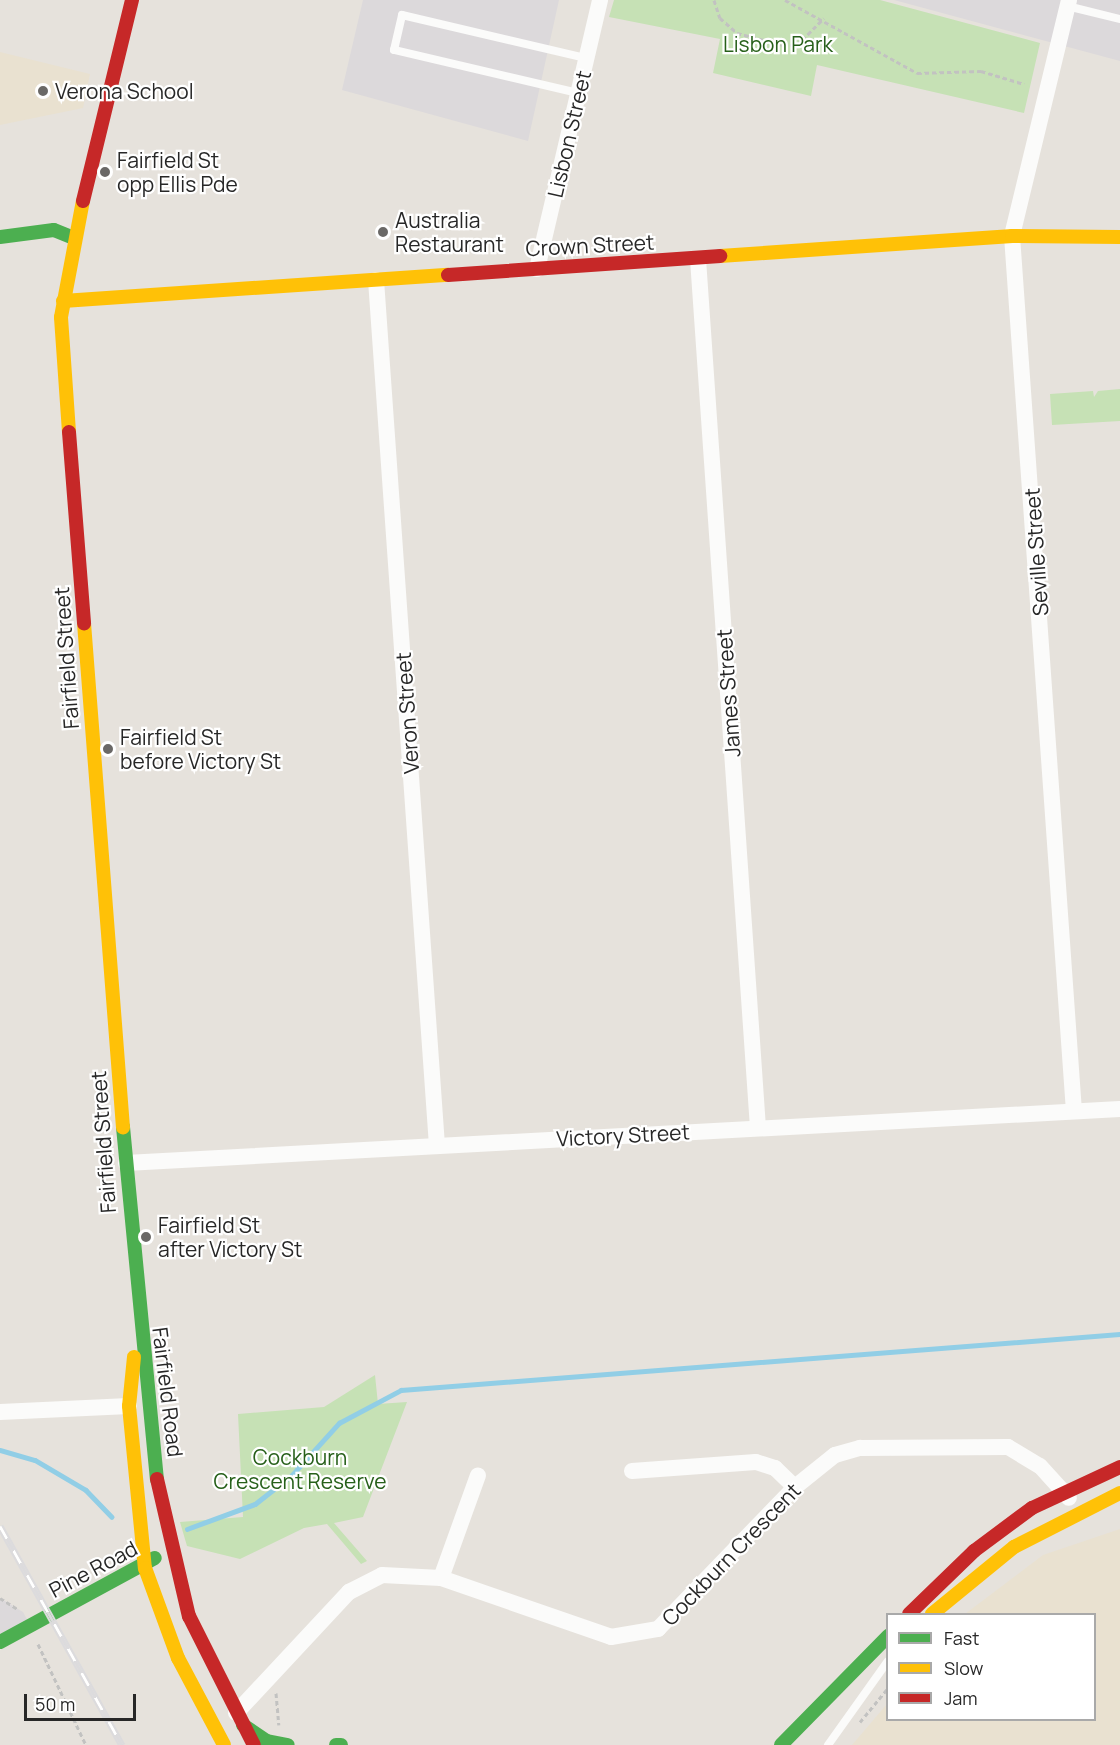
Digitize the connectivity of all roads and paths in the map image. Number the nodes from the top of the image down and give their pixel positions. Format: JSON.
{"nodes":[{"id":1,"x":132,"y":0,"type":"edge"},
{"id":2,"x":600,"y":0,"type":"edge"},
{"id":3,"x":714,"y":0,"type":"edge"},
{"id":4,"x":785,"y":0,"type":"edge"},
{"id":5,"x":1068,"y":3,"type":"edge"},
{"id":6,"x":824,"y":18,"type":"junction"},
{"id":7,"x":1120,"y":19,"type":"edge"},
{"id":8,"x":586,"y":58,"type":"junction"},
{"id":9,"x":1024,"y":84,"type":"dead end"},
{"id":10,"x":578,"y":93,"type":"junction"},
{"id":11,"x":1012,"y":236,"type":"junction"},
{"id":12,"x":0,"y":237,"type":"edge"},
{"id":13,"x":1120,"y":237,"type":"edge"},
{"id":14,"x":74,"y":238,"type":"junction"},
{"id":15,"x":0,"y":251,"type":"edge"},
{"id":16,"x":698,"y":259,"type":"junction"},
{"id":17,"x":537,"y":269,"type":"junction"},
{"id":18,"x":376,"y":280,"type":"junction"},
{"id":19,"x":63,"y":301,"type":"junction"},
{"id":20,"x":1120,"y":1109,"type":"edge"},
{"id":21,"x":1074,"y":1111,"type":"junction"},
{"id":22,"x":758,"y":1128,"type":"junction"},
{"id":23,"x":437,"y":1146,"type":"junction"},
{"id":24,"x":126,"y":1163,"type":"junction"},
{"id":25,"x":138,"y":1319,"type":"junction"},
{"id":26,"x":149,"y":1396,"type":"junction"},
{"id":27,"x":129,"y":1406,"type":"junction"},
{"id":28,"x":0,"y":1412,"type":"edge"},
{"id":29,"x":1120,"y":1467,"type":"edge"},
{"id":30,"x":633,"y":1471,"type":"dead end"},
{"id":31,"x":478,"y":1475,"type":"dead end"},
{"id":32,"x":795,"y":1487,"type":"junction"},
{"id":33,"x":1062,"y":1491,"type":"junction"},
{"id":34,"x":1120,"y":1493,"type":"edge"},
{"id":35,"x":1080,"y":1510,"type":"junction"},
{"id":36,"x":145,"y":1568,"type":"junction"},
{"id":37,"x":441,"y":1578,"type":"junction"},
{"id":38,"x":0,"y":1598,"type":"edge"},
{"id":39,"x":910,"y":1613,"type":"edge"},
{"id":40,"x":932,"y":1613,"type":"edge"},
{"id":41,"x":30,"y":1627,"type":"junction"},
{"id":42,"x":886,"y":1638,"type":"edge"},
{"id":43,"x":0,"y":1642,"type":"edge"},
{"id":44,"x":886,"y":1663,"type":"edge"},
{"id":45,"x":886,"y":1664,"type":"edge"},
{"id":46,"x":275,"y":1680,"type":"dead end"},
{"id":47,"x":886,"y":1690,"type":"edge"},
{"id":48,"x":867,"y":1714,"type":"dead end"},
{"id":49,"x":240,"y":1719,"type":"junction"},
{"id":50,"x":819,"y":1730,"type":"dead end"},
{"id":51,"x":284,"y":1739,"type":"edge"},
{"id":52,"x":86,"y":1745,"type":"edge"},
{"id":53,"x":224,"y":1745,"type":"edge"},
{"id":54,"x":254,"y":1745,"type":"edge"},
{"id":55,"x":336,"y":1745,"type":"edge"},
{"id":56,"x":340,"y":1745,"type":"edge"},
{"id":57,"x":782,"y":1745,"type":"edge"},
{"id":58,"x":828,"y":1745,"type":"edge"}],
"edges":[{"from":1,"to":14,"type":"main road","name":"Fairfield Street"},
{"from":2,"to":8,"type":"street","name":"Lisbon Street"},
{"from":3,"to":6,"type":"path"},
{"from":4,"to":6,"type":"path"},
{"from":5,"to":7,"type":"lane"},
{"from":5,"to":11,"type":"street","name":"Seville Street"},
{"from":6,"to":9,"type":"path"},
{"from":8,"to":10,"type":"street","name":"Lisbon Street"},
{"from":8,"to":10,"type":"lane"},
{"from":10,"to":17,"type":"street","name":"Lisbon Street"},
{"from":11,"to":13,"type":"main road","name":"Crown Street"},
{"from":11,"to":16,"type":"main road","name":"Crown Street"},
{"from":11,"to":21,"type":"street","name":"Seville Street"},
{"from":12,"to":14,"type":"main road"},
{"from":14,"to":15,"type":"main road"},
{"from":14,"to":19,"type":"main road","name":"Fairfield Street"},
{"from":16,"to":17,"type":"main road","name":"Crown Street"},
{"from":16,"to":22,"type":"street","name":"James Street"},
{"from":17,"to":18,"type":"main road","name":"Crown Street"},
{"from":18,"to":19,"type":"main road","name":"Crown Street"},
{"from":18,"to":23,"type":"street","name":"Veron Street"},
{"from":19,"to":24,"type":"main road","name":"Fairfield Street"},
{"from":20,"to":21,"type":"street","name":"Victory Street"},
{"from":21,"to":22,"type":"street","name":"Victory Street"},
{"from":22,"to":23,"type":"street","name":"Victory Street"},
{"from":23,"to":24,"type":"street","name":"Victory Street"},
{"from":24,"to":25,"type":"main road","name":"Fairfield Street"},
{"from":25,"to":26,"type":"main road","name":"Fairfield Road"},
{"from":25,"to":27,"type":"main road","name":"Fairfield Road"},
{"from":26,"to":36,"type":"main road","name":"Pine Road"},
{"from":26,"to":49,"type":"main road","name":"Fairfield Road"},
{"from":27,"to":28,"type":"street"},
{"from":27,"to":36,"type":"main road","name":"Fairfield Road"},
{"from":29,"to":33,"type":"main road"},
{"from":30,"to":32,"type":"street"},
{"from":31,"to":37,"type":"street"},
{"from":32,"to":33,"type":"street","name":"Cockburn Crescent"},
{"from":32,"to":37,"type":"street","name":"Cockburn Crescent"},
{"from":33,"to":35,"type":"street","name":"Cockburn Crescent"},
{"from":33,"to":39,"type":"main road"},
{"from":34,"to":35,"type":"main road"},
{"from":35,"to":40,"type":"main road"},
{"from":36,"to":41,"type":"main road","name":"Pine Road"},
{"from":36,"to":53,"type":"main road","name":"Fairfield Road"},
{"from":37,"to":49,"type":"street","name":"Cockburn Crescent"},
{"from":38,"to":41,"type":"path"},
{"from":41,"to":43,"type":"main road","name":"Pine Road"},
{"from":41,"to":52,"type":"path"},
{"from":42,"to":57,"type":"main road"},
{"from":44,"to":50,"type":"main road"},
{"from":45,"to":58,"type":"lane"},
{"from":46,"to":51,"type":"path"},
{"from":47,"to":48,"type":"path"},
{"from":49,"to":51,"type":"main road"},
{"from":49,"to":54,"type":"main road","name":"Fairfield Road"},
{"from":55,"to":56,"type":"main road"}]}
